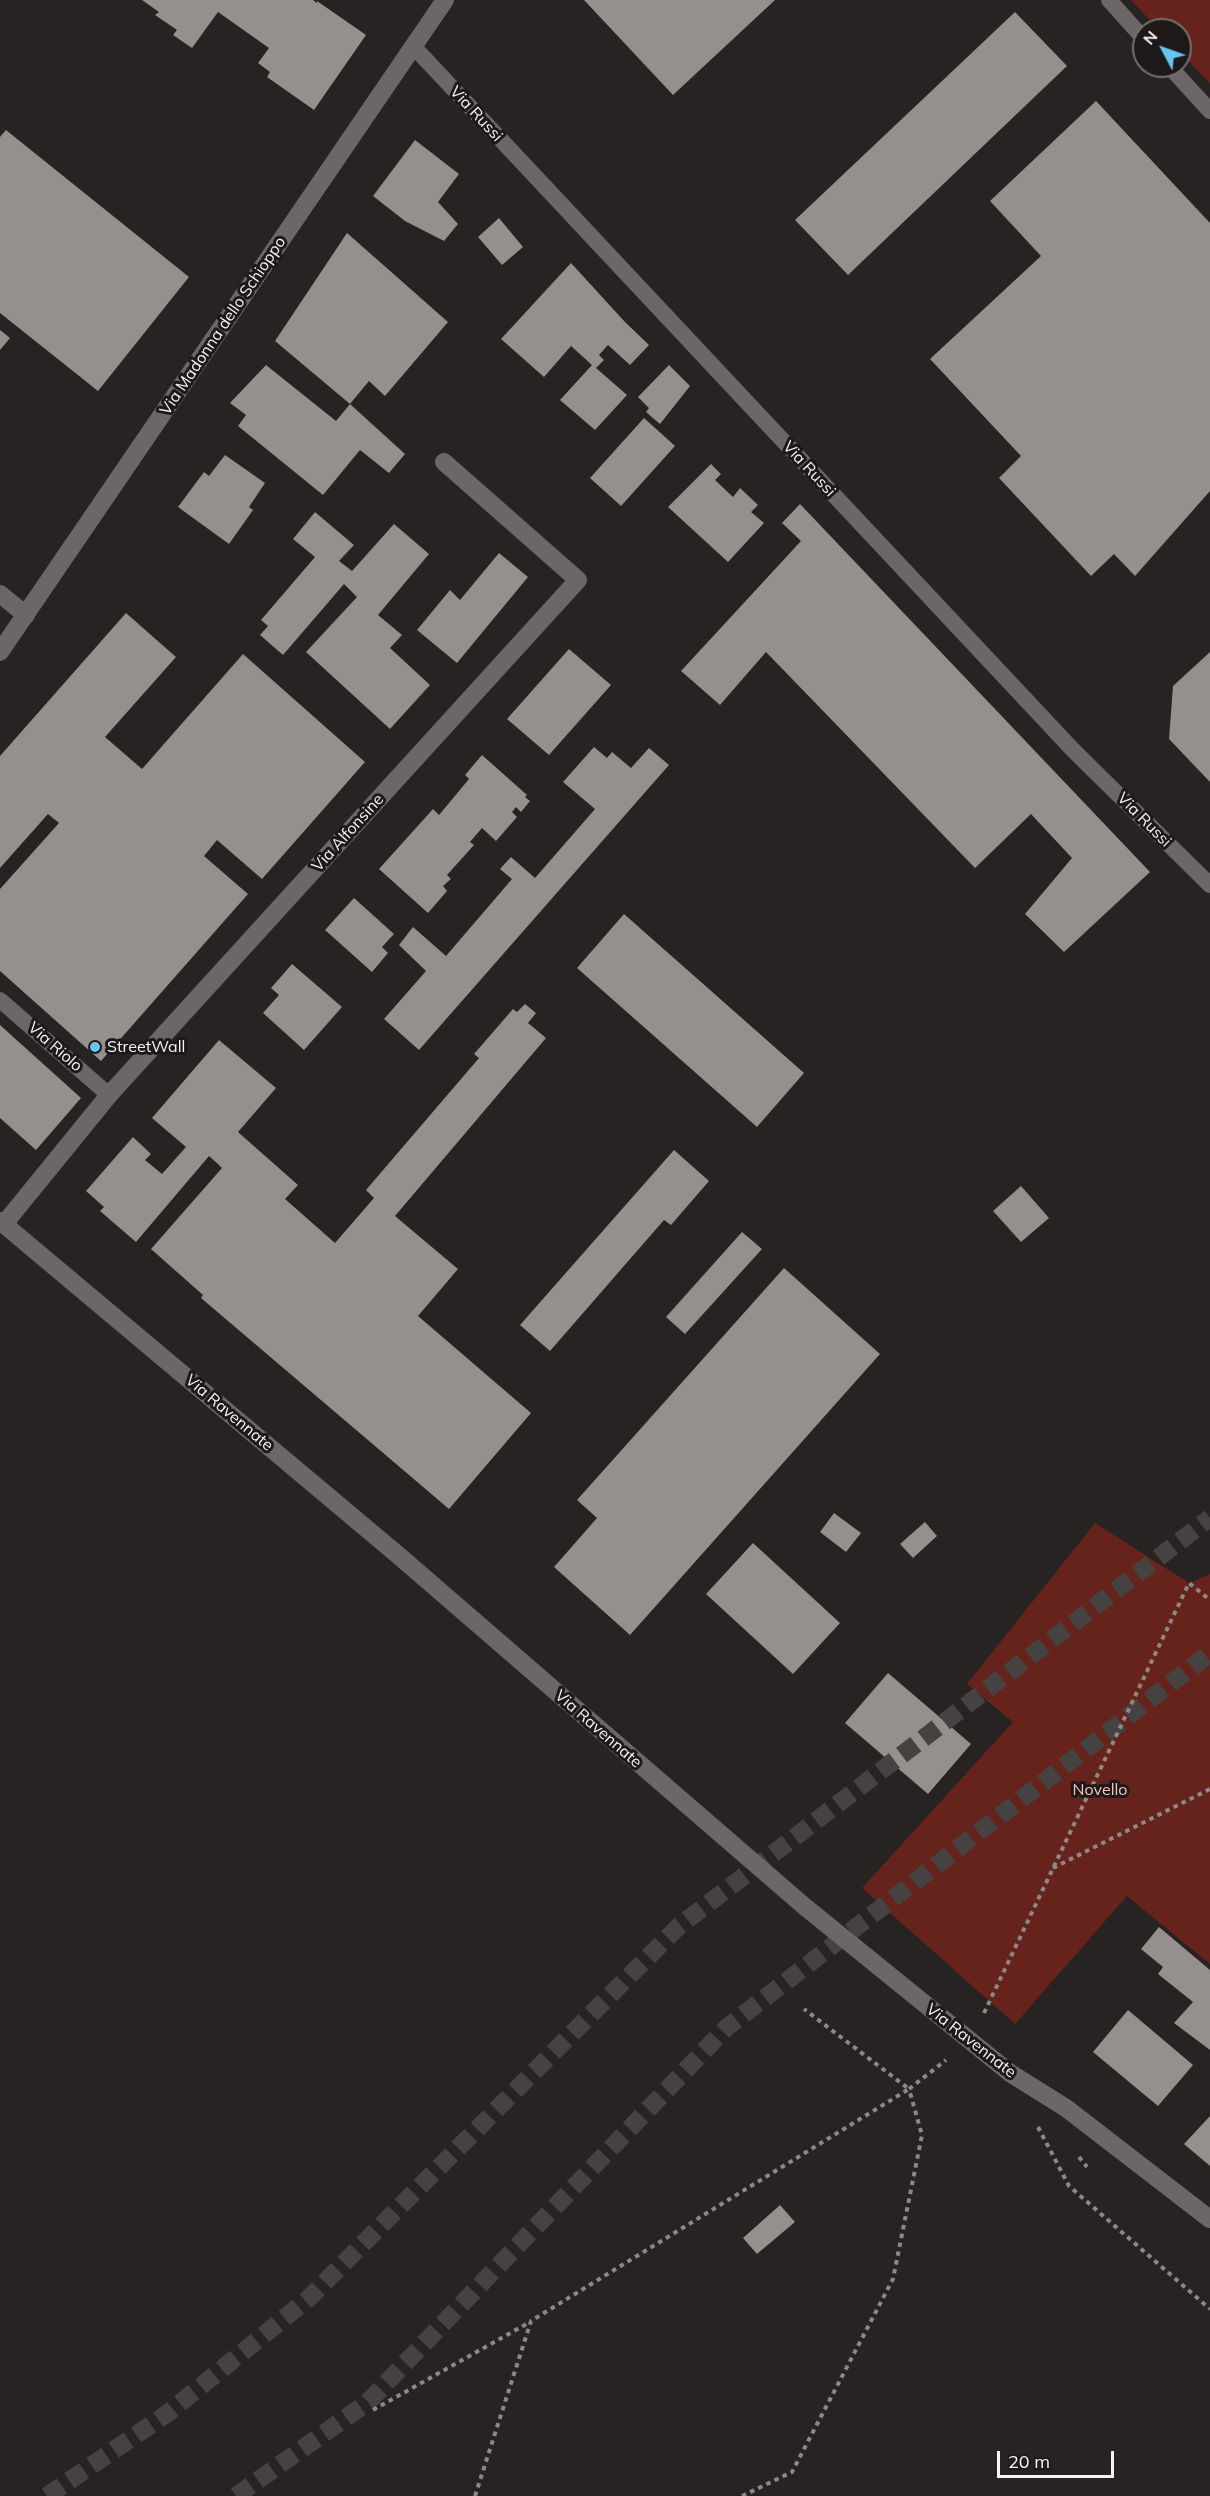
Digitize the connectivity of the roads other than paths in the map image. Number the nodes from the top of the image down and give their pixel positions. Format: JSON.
{"nodes":[{"id":1,"x":446,"y":0,"type":"edge"},
{"id":2,"x":1109,"y":0,"type":"edge"},
{"id":3,"x":1132,"y":26,"type":"edge"},
{"id":4,"x":413,"y":46,"type":"junction"},
{"id":5,"x":1180,"y":78,"type":"edge"},
{"id":6,"x":1210,"y":111,"type":"edge"},
{"id":7,"x":444,"y":462,"type":"dead end"},
{"id":8,"x":0,"y":594,"type":"edge"},
{"id":9,"x":26,"y":615,"type":"junction"},
{"id":10,"x":0,"y":652,"type":"edge"},
{"id":11,"x":1210,"y":885,"type":"edge"},
{"id":12,"x":0,"y":1000,"type":"edge"},
{"id":13,"x":109,"y":1095,"type":"junction"},
{"id":14,"x":2,"y":1222,"type":"edge"},
{"id":15,"x":1210,"y":2219,"type":"edge"}],
"edges":[{"from":1,"to":4,"type":"street","name":"Via Madonna dello Schioppo"},
{"from":2,"to":3,"type":"lane"},
{"from":4,"to":9,"type":"street","name":"Via Madonna dello Schioppo"},
{"from":4,"to":11,"type":"lane","name":"Via Russi"},
{"from":5,"to":6,"type":"lane"},
{"from":7,"to":13,"type":"street","name":"Via Alfonsine"},
{"from":8,"to":9,"type":"street"},
{"from":9,"to":10,"type":"street","name":"Via Madonna dello Schioppo"},
{"from":12,"to":13,"type":"lane","name":"Via Riolo"},
{"from":13,"to":14,"type":"street","name":"Via Alfonsine"},
{"from":14,"to":15,"type":"street","name":"Via Ravennate"}]}
